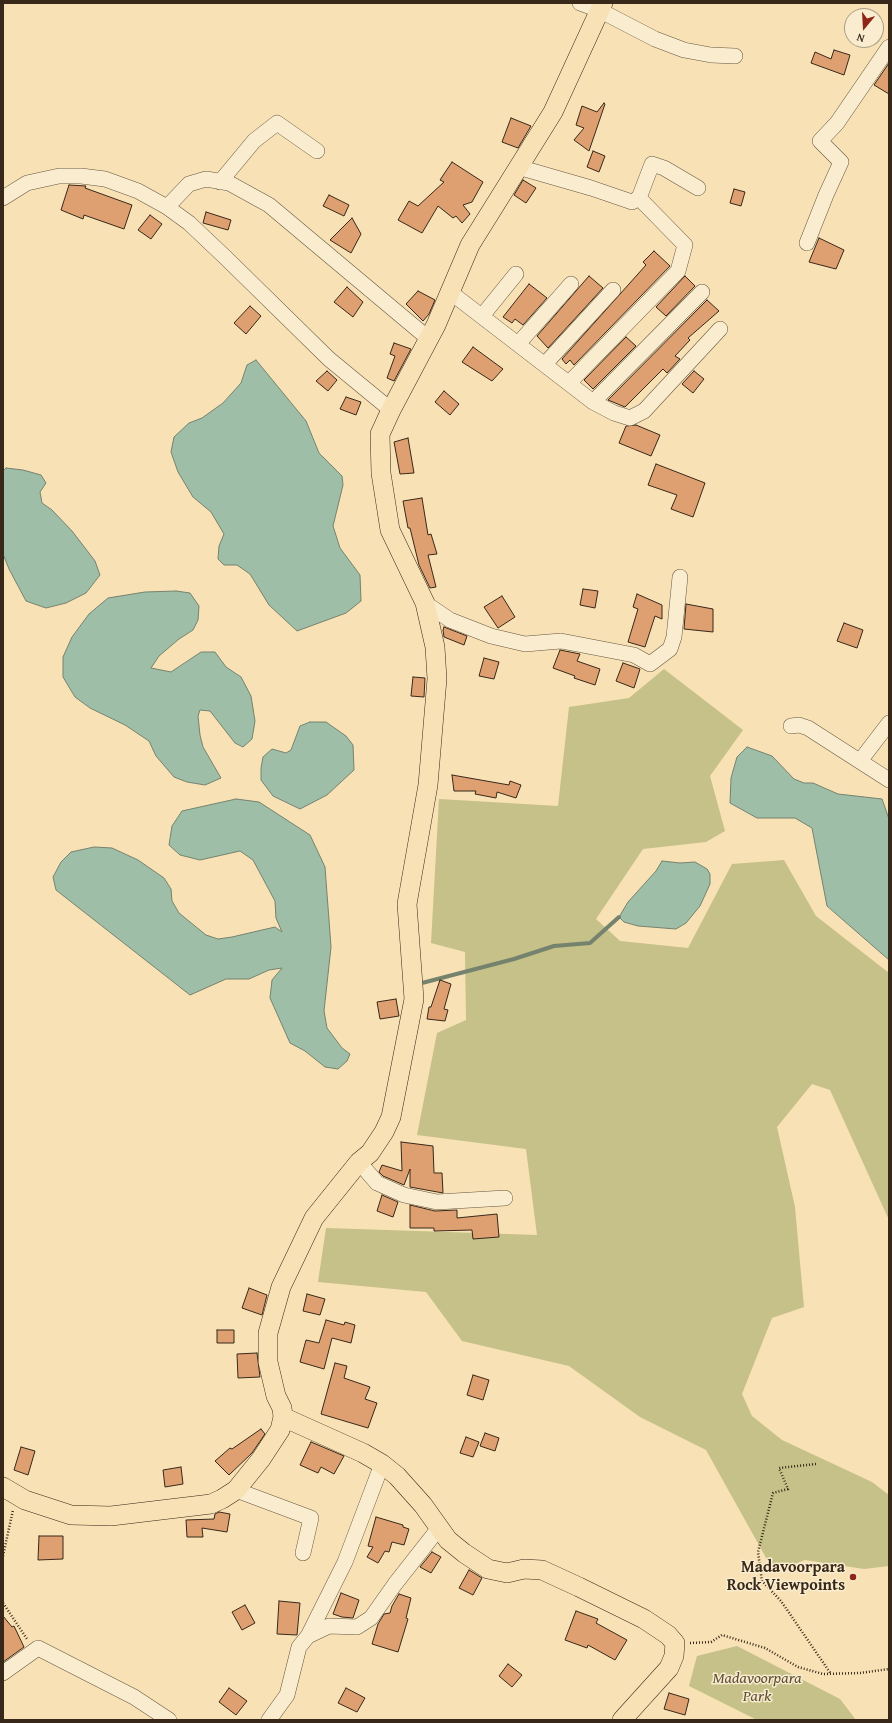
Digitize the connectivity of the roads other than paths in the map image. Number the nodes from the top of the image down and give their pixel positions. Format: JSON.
{"nodes":[{"id":1,"x":580,"y":3,"type":"edge"},
{"id":2,"x":601,"y":7,"type":"edge"},
{"id":3,"x":889,"y":47,"type":"edge"},
{"id":4,"x":735,"y":56,"type":"dead end"},
{"id":5,"x":317,"y":151,"type":"dead end"},
{"id":6,"x":518,"y":167,"type":"junction"},
{"id":7,"x":220,"y":182,"type":"junction"},
{"id":8,"x":698,"y":188,"type":"dead end"},
{"id":9,"x":3,"y":198,"type":"edge"},
{"id":10,"x":639,"y":198,"type":"junction"},
{"id":11,"x":167,"y":207,"type":"junction"},
{"id":12,"x":807,"y":243,"type":"dead end"},
{"id":13,"x":516,"y":274,"type":"dead end"},
{"id":14,"x":571,"y":284,"type":"dead end"},
{"id":15,"x":613,"y":290,"type":"dead end"},
{"id":16,"x":450,"y":292,"type":"junction"},
{"id":17,"x":702,"y":292,"type":"dead end"},
{"id":18,"x":482,"y":316,"type":"junction"},
{"id":19,"x":720,"y":329,"type":"dead end"},
{"id":20,"x":429,"y":339,"type":"junction"},
{"id":21,"x":518,"y":344,"type":"junction"},
{"id":22,"x":545,"y":364,"type":"junction"},
{"id":23,"x":569,"y":382,"type":"junction"},
{"id":24,"x":593,"y":402,"type":"junction"},
{"id":25,"x":391,"y":410,"type":"junction"},
{"id":26,"x":680,"y":577,"type":"dead end"},
{"id":27,"x":425,"y":604,"type":"junction"},
{"id":28,"x":889,"y":723,"type":"edge"},
{"id":29,"x":791,"y":726,"type":"dead end"},
{"id":30,"x":860,"y":761,"type":"junction"},
{"id":31,"x":889,"y":780,"type":"edge"},
{"id":32,"x":359,"y":1162,"type":"junction"},
{"id":33,"x":505,"y":1198,"type":"dead end"},
{"id":34,"x":283,"y":1417,"type":"junction"},
{"id":35,"x":382,"y":1464,"type":"junction"},
{"id":36,"x":236,"y":1490,"type":"junction"},
{"id":37,"x":10,"y":1492,"type":"edge"},
{"id":38,"x":439,"y":1528,"type":"junction"},
{"id":39,"x":303,"y":1553,"type":"dead end"},
{"id":40,"x":308,"y":1636,"type":"junction"},
{"id":41,"x":3,"y":1673,"type":"edge"},
{"id":42,"x":169,"y":1720,"type":"edge"},
{"id":43,"x":269,"y":1720,"type":"edge"},
{"id":44,"x":622,"y":1720,"type":"edge"}],
"edges":[{"from":1,"to":2,"type":"street"},
{"from":2,"to":4,"type":"street"},
{"from":2,"to":6,"type":"main road"},
{"from":3,"to":12,"type":"street"},
{"from":5,"to":7,"type":"street"},
{"from":6,"to":10,"type":"street"},
{"from":6,"to":16,"type":"main road"},
{"from":7,"to":11,"type":"street"},
{"from":7,"to":20,"type":"street"},
{"from":8,"to":10,"type":"street"},
{"from":9,"to":11,"type":"street"},
{"from":10,"to":23,"type":"street"},
{"from":11,"to":25,"type":"street"},
{"from":13,"to":18,"type":"street"},
{"from":14,"to":21,"type":"street"},
{"from":15,"to":22,"type":"street"},
{"from":16,"to":18,"type":"street"},
{"from":16,"to":20,"type":"main road"},
{"from":17,"to":24,"type":"street"},
{"from":18,"to":21,"type":"street"},
{"from":19,"to":24,"type":"street"},
{"from":20,"to":25,"type":"main road"},
{"from":21,"to":22,"type":"street"},
{"from":22,"to":23,"type":"street"},
{"from":23,"to":24,"type":"street"},
{"from":25,"to":27,"type":"main road"},
{"from":26,"to":27,"type":"street"},
{"from":27,"to":32,"type":"main road"},
{"from":28,"to":30,"type":"street"},
{"from":29,"to":30,"type":"street"},
{"from":30,"to":31,"type":"street"},
{"from":32,"to":33,"type":"street"},
{"from":32,"to":34,"type":"main road"},
{"from":34,"to":35,"type":"main road"},
{"from":34,"to":36,"type":"main road"},
{"from":35,"to":38,"type":"main road"},
{"from":35,"to":40,"type":"street"},
{"from":36,"to":37,"type":"main road"},
{"from":36,"to":39,"type":"street"},
{"from":38,"to":40,"type":"street"},
{"from":38,"to":44,"type":"main road"},
{"from":40,"to":43,"type":"street"},
{"from":41,"to":42,"type":"street"}]}
